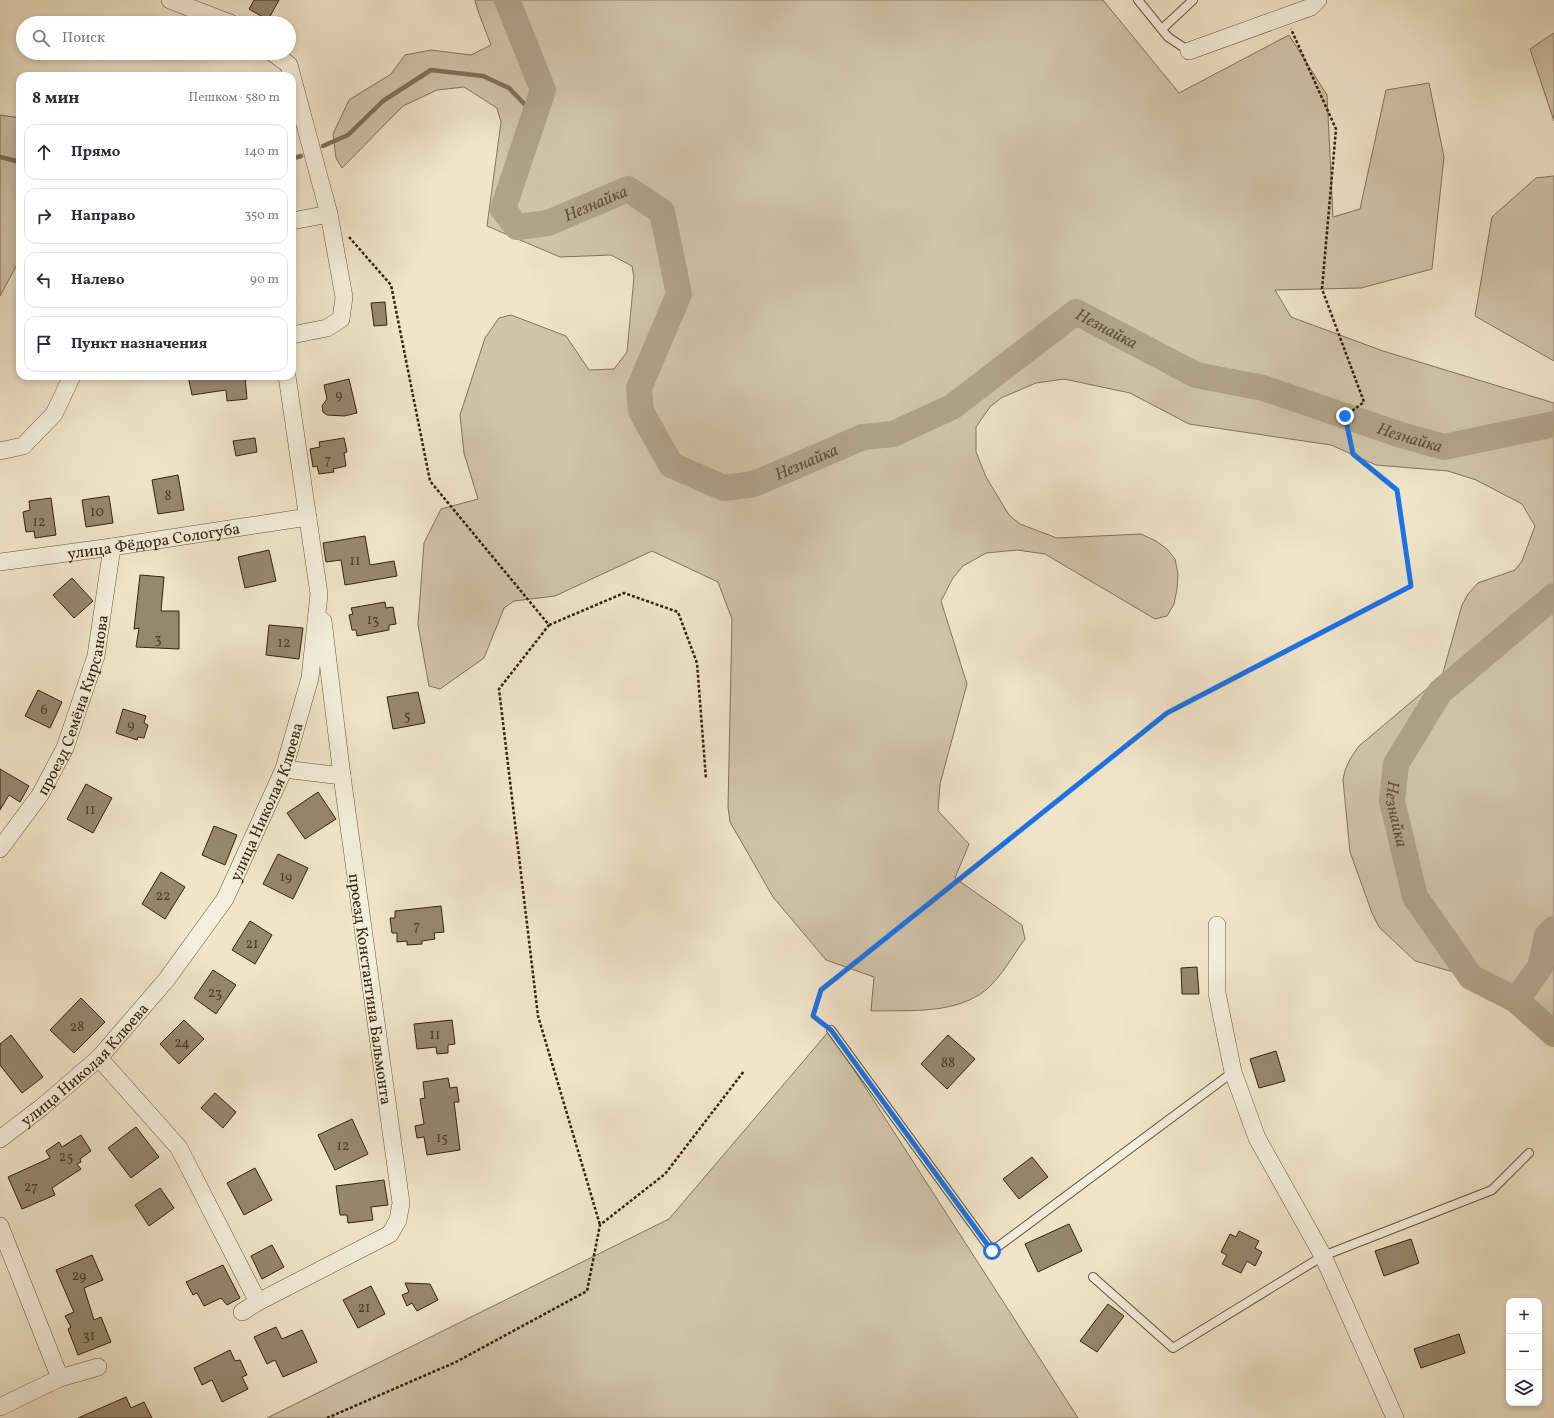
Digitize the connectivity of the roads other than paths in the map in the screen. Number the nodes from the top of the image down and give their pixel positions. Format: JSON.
{"nodes":[{"id":1,"x":170,"y":0,"type":"edge"},
{"id":2,"x":1138,"y":0,"type":"edge"},
{"id":3,"x":1193,"y":0,"type":"edge"},
{"id":4,"x":1318,"y":0,"type":"edge"},
{"id":5,"x":212,"y":16,"type":"edge"},
{"id":6,"x":1162,"y":29,"type":"junction"},
{"id":7,"x":1189,"y":51,"type":"joint"},
{"id":8,"x":282,"y":60,"type":"edge"},
{"id":9,"x":291,"y":72,"type":"edge"},
{"id":10,"x":296,"y":91,"type":"edge"},
{"id":11,"x":329,"y":214,"type":"junction"},
{"id":12,"x":296,"y":220,"type":"edge"},
{"id":13,"x":296,"y":334,"type":"edge"},
{"id":14,"x":70,"y":380,"type":"edge"},
{"id":15,"x":288,"y":380,"type":"edge"},
{"id":16,"x":0,"y":451,"type":"edge"},
{"id":17,"x":308,"y":517,"type":"junction"},
{"id":18,"x":112,"y":547,"type":"junction"},
{"id":19,"x":0,"y":562,"type":"edge"},
{"id":20,"x":319,"y":594,"type":"junction"},
{"id":21,"x":284,"y":769,"type":"junction"},
{"id":22,"x":342,"y":776,"type":"junction"},
{"id":23,"x":0,"y":849,"type":"edge"},
{"id":24,"x":1218,"y":925,"type":"dead end"},
{"id":25,"x":831,"y":1030,"type":"road end"},
{"id":26,"x":99,"y":1058,"type":"junction"},
{"id":27,"x":1233,"y":1072,"type":"junction"},
{"id":28,"x":0,"y":1139,"type":"edge"},
{"id":29,"x":1529,"y":1153,"type":"dead end"},
{"id":30,"x":0,"y":1226,"type":"edge"},
{"id":31,"x":1323,"y":1256,"type":"junction"},
{"id":32,"x":1093,"y":1277,"type":"dead end"},
{"id":33,"x":258,"y":1302,"type":"junction"},
{"id":34,"x":242,"y":1312,"type":"dead end"},
{"id":35,"x":98,"y":1367,"type":"dead end"},
{"id":36,"x":60,"y":1378,"type":"junction"},
{"id":37,"x":0,"y":1408,"type":"edge"},
{"id":38,"x":1395,"y":1418,"type":"edge"}],
"edges":[{"from":1,"to":5,"type":"street"},
{"from":2,"to":6,"type":"lane"},
{"from":3,"to":6,"type":"lane"},
{"from":4,"to":7,"type":"street"},
{"from":6,"to":7,"type":"lane"},
{"from":8,"to":9,"type":"street"},
{"from":10,"to":11,"type":"street"},
{"from":11,"to":12,"type":"street"},
{"from":11,"to":13,"type":"street"},
{"from":14,"to":16,"type":"street"},
{"from":15,"to":17,"type":"street","name":"улица Николая Клюева"},
{"from":17,"to":18,"type":"street","name":"улица Фёдора Сологуба"},
{"from":17,"to":20,"type":"street","name":"улица Николая Клюева"},
{"from":18,"to":19,"type":"street","name":"улица Фёдора Сологуба"},
{"from":18,"to":23,"type":"street","name":"проезд Семёна Кирсанова"},
{"from":20,"to":21,"type":"street","name":"улица Николая Клюева"},
{"from":20,"to":22,"type":"street","name":"проезд Константина Бальмонта"},
{"from":21,"to":22,"type":"street"},
{"from":21,"to":26,"type":"street","name":"улица Николая Клюева"},
{"from":22,"to":33,"type":"street","name":"проезд Константина Бальмонта"},
{"from":24,"to":27,"type":"street"},
{"from":25,"to":27,"type":"lane"},
{"from":26,"to":28,"type":"street","name":"улица Николая Клюева"},
{"from":26,"to":33,"type":"street"},
{"from":27,"to":31,"type":"street"},
{"from":29,"to":31,"type":"lane"},
{"from":30,"to":36,"type":"street"},
{"from":31,"to":32,"type":"lane"},
{"from":31,"to":38,"type":"street"},
{"from":33,"to":34,"type":"street","name":"проезд Константина Бальмонта"},
{"from":35,"to":36,"type":"street"},
{"from":36,"to":37,"type":"street"}]}
